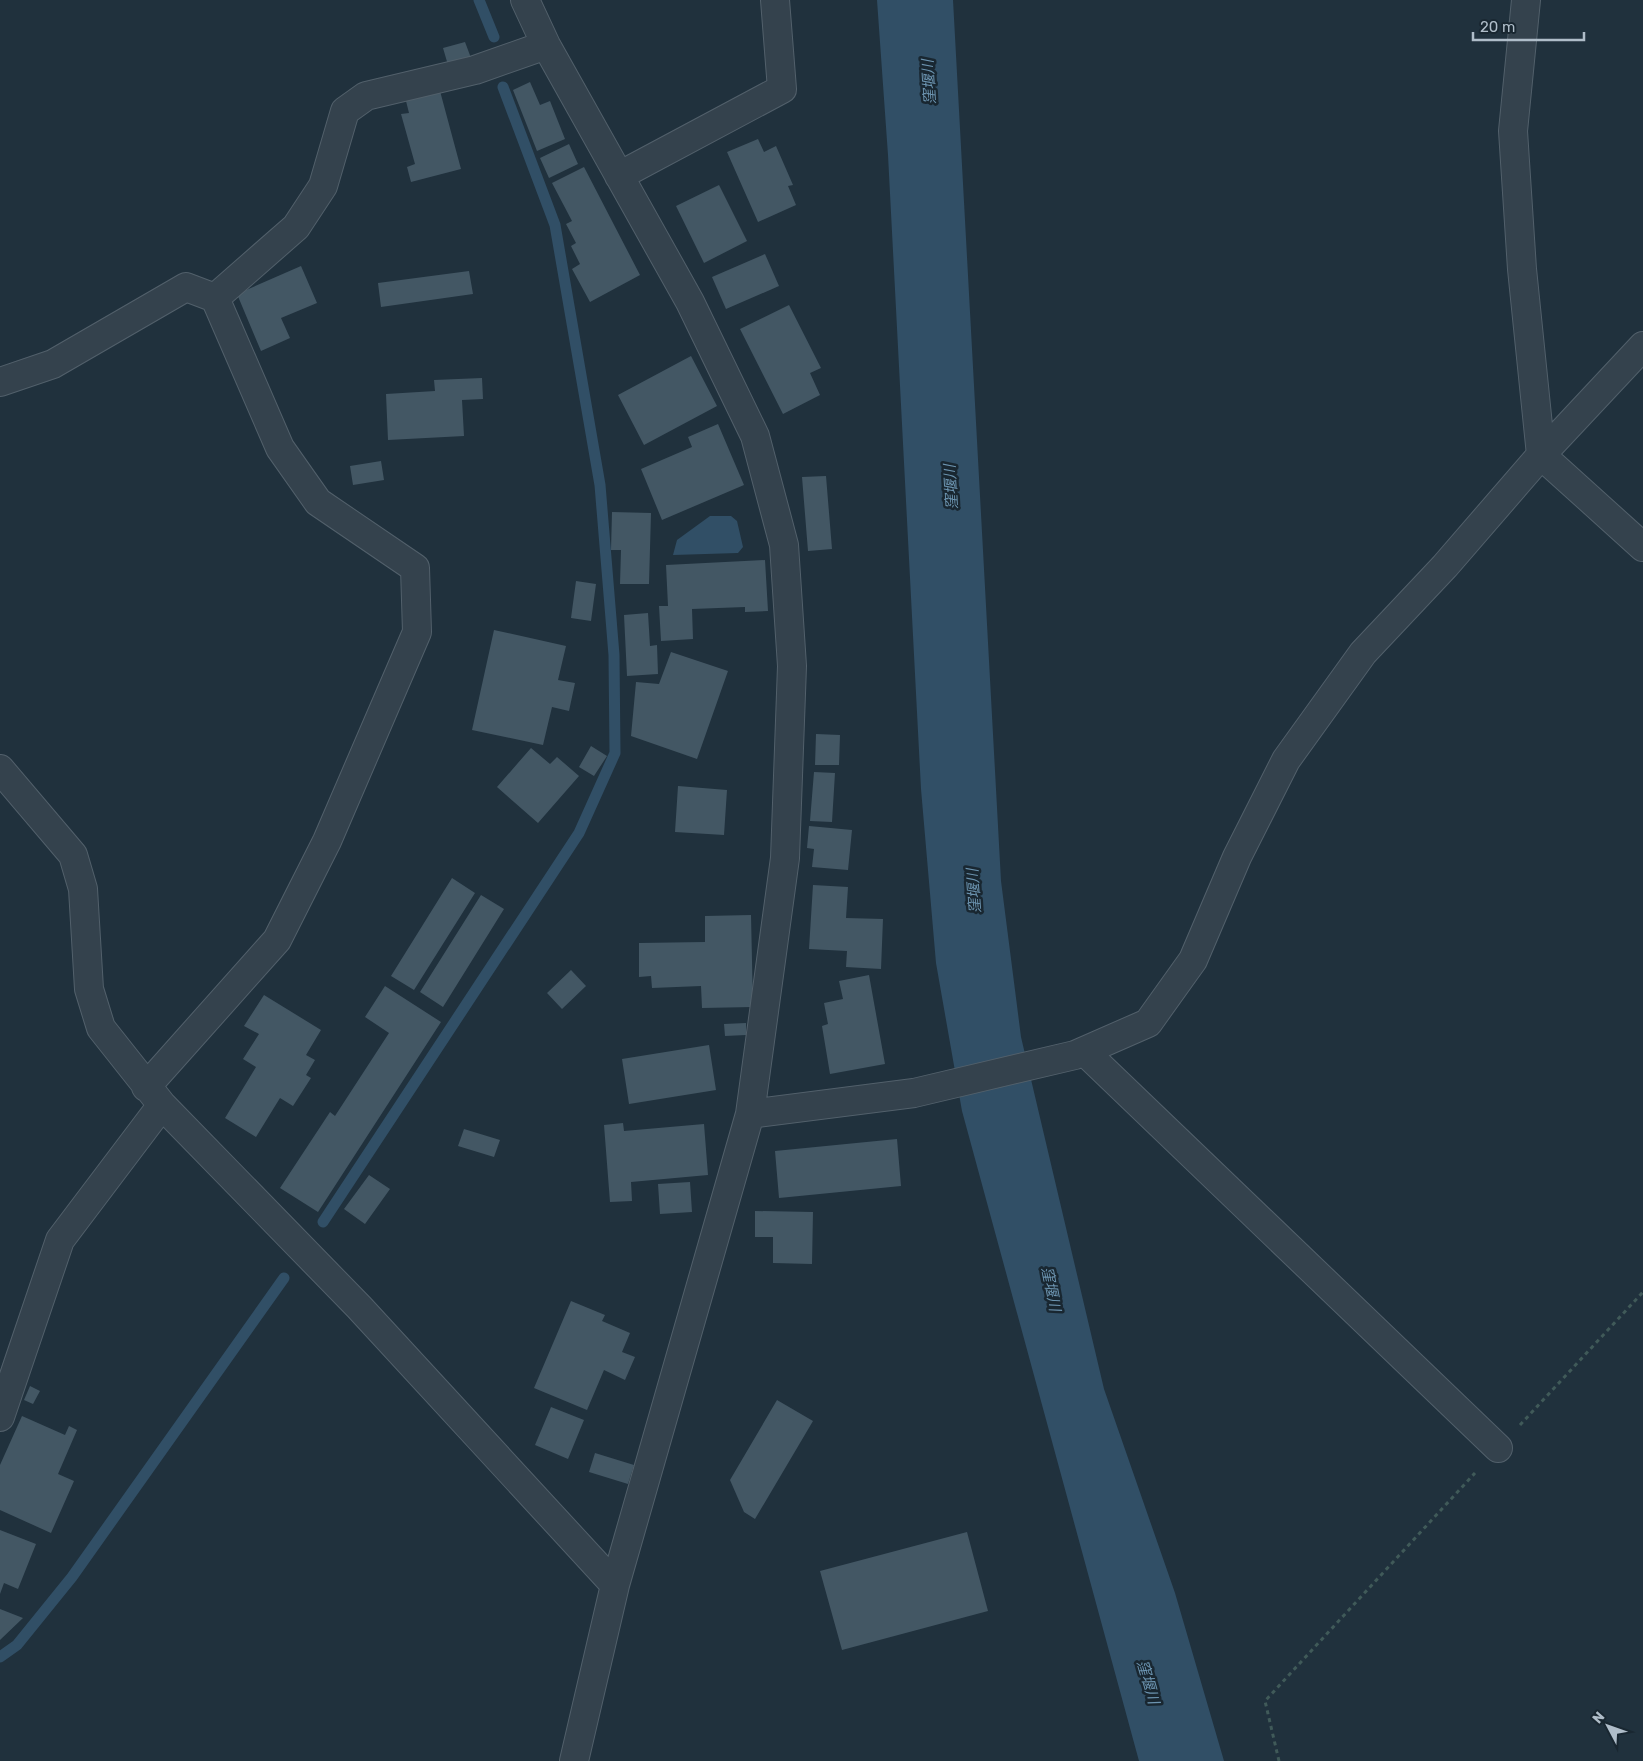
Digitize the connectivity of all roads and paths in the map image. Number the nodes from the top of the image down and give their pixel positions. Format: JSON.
{"nodes":[{"id":1,"x":525,"y":0,"type":"edge"},
{"id":2,"x":775,"y":0,"type":"edge"},
{"id":3,"x":1526,"y":0,"type":"edge"},
{"id":4,"x":546,"y":45,"type":"junction"},
{"id":5,"x":619,"y":176,"type":"junction"},
{"id":6,"x":215,"y":298,"type":"junction"},
{"id":7,"x":1643,"y":346,"type":"edge"},
{"id":8,"x":0,"y":382,"type":"edge"},
{"id":9,"x":1541,"y":455,"type":"junction"},
{"id":10,"x":1643,"y":548,"type":"edge"},
{"id":11,"x":0,"y":769,"type":"edge"},
{"id":12,"x":1079,"y":1053,"type":"junction"},
{"id":13,"x":154,"y":1096,"type":"junction"},
{"id":14,"x":750,"y":1114,"type":"junction"},
{"id":15,"x":1643,"y":1292,"type":"edge"},
{"id":16,"x":0,"y":1417,"type":"edge"},
{"id":17,"x":1498,"y":1448,"type":"junction"},
{"id":18,"x":615,"y":1585,"type":"junction"},
{"id":19,"x":574,"y":1761,"type":"edge"},
{"id":20,"x":1279,"y":1761,"type":"edge"}],
"edges":[{"from":1,"to":4,"type":"street"},
{"from":2,"to":5,"type":"street"},
{"from":3,"to":9,"type":"street"},
{"from":4,"to":5,"type":"street"},
{"from":4,"to":6,"type":"street"},
{"from":5,"to":14,"type":"street"},
{"from":6,"to":8,"type":"street"},
{"from":6,"to":13,"type":"street"},
{"from":7,"to":9,"type":"street"},
{"from":9,"to":10,"type":"street"},
{"from":9,"to":12,"type":"street"},
{"from":11,"to":13,"type":"street"},
{"from":12,"to":14,"type":"street"},
{"from":12,"to":17,"type":"street"},
{"from":13,"to":16,"type":"street"},
{"from":13,"to":18,"type":"street"},
{"from":14,"to":18,"type":"street"},
{"from":15,"to":17,"type":"path"},
{"from":17,"to":20,"type":"path"},
{"from":18,"to":19,"type":"street"}]}
